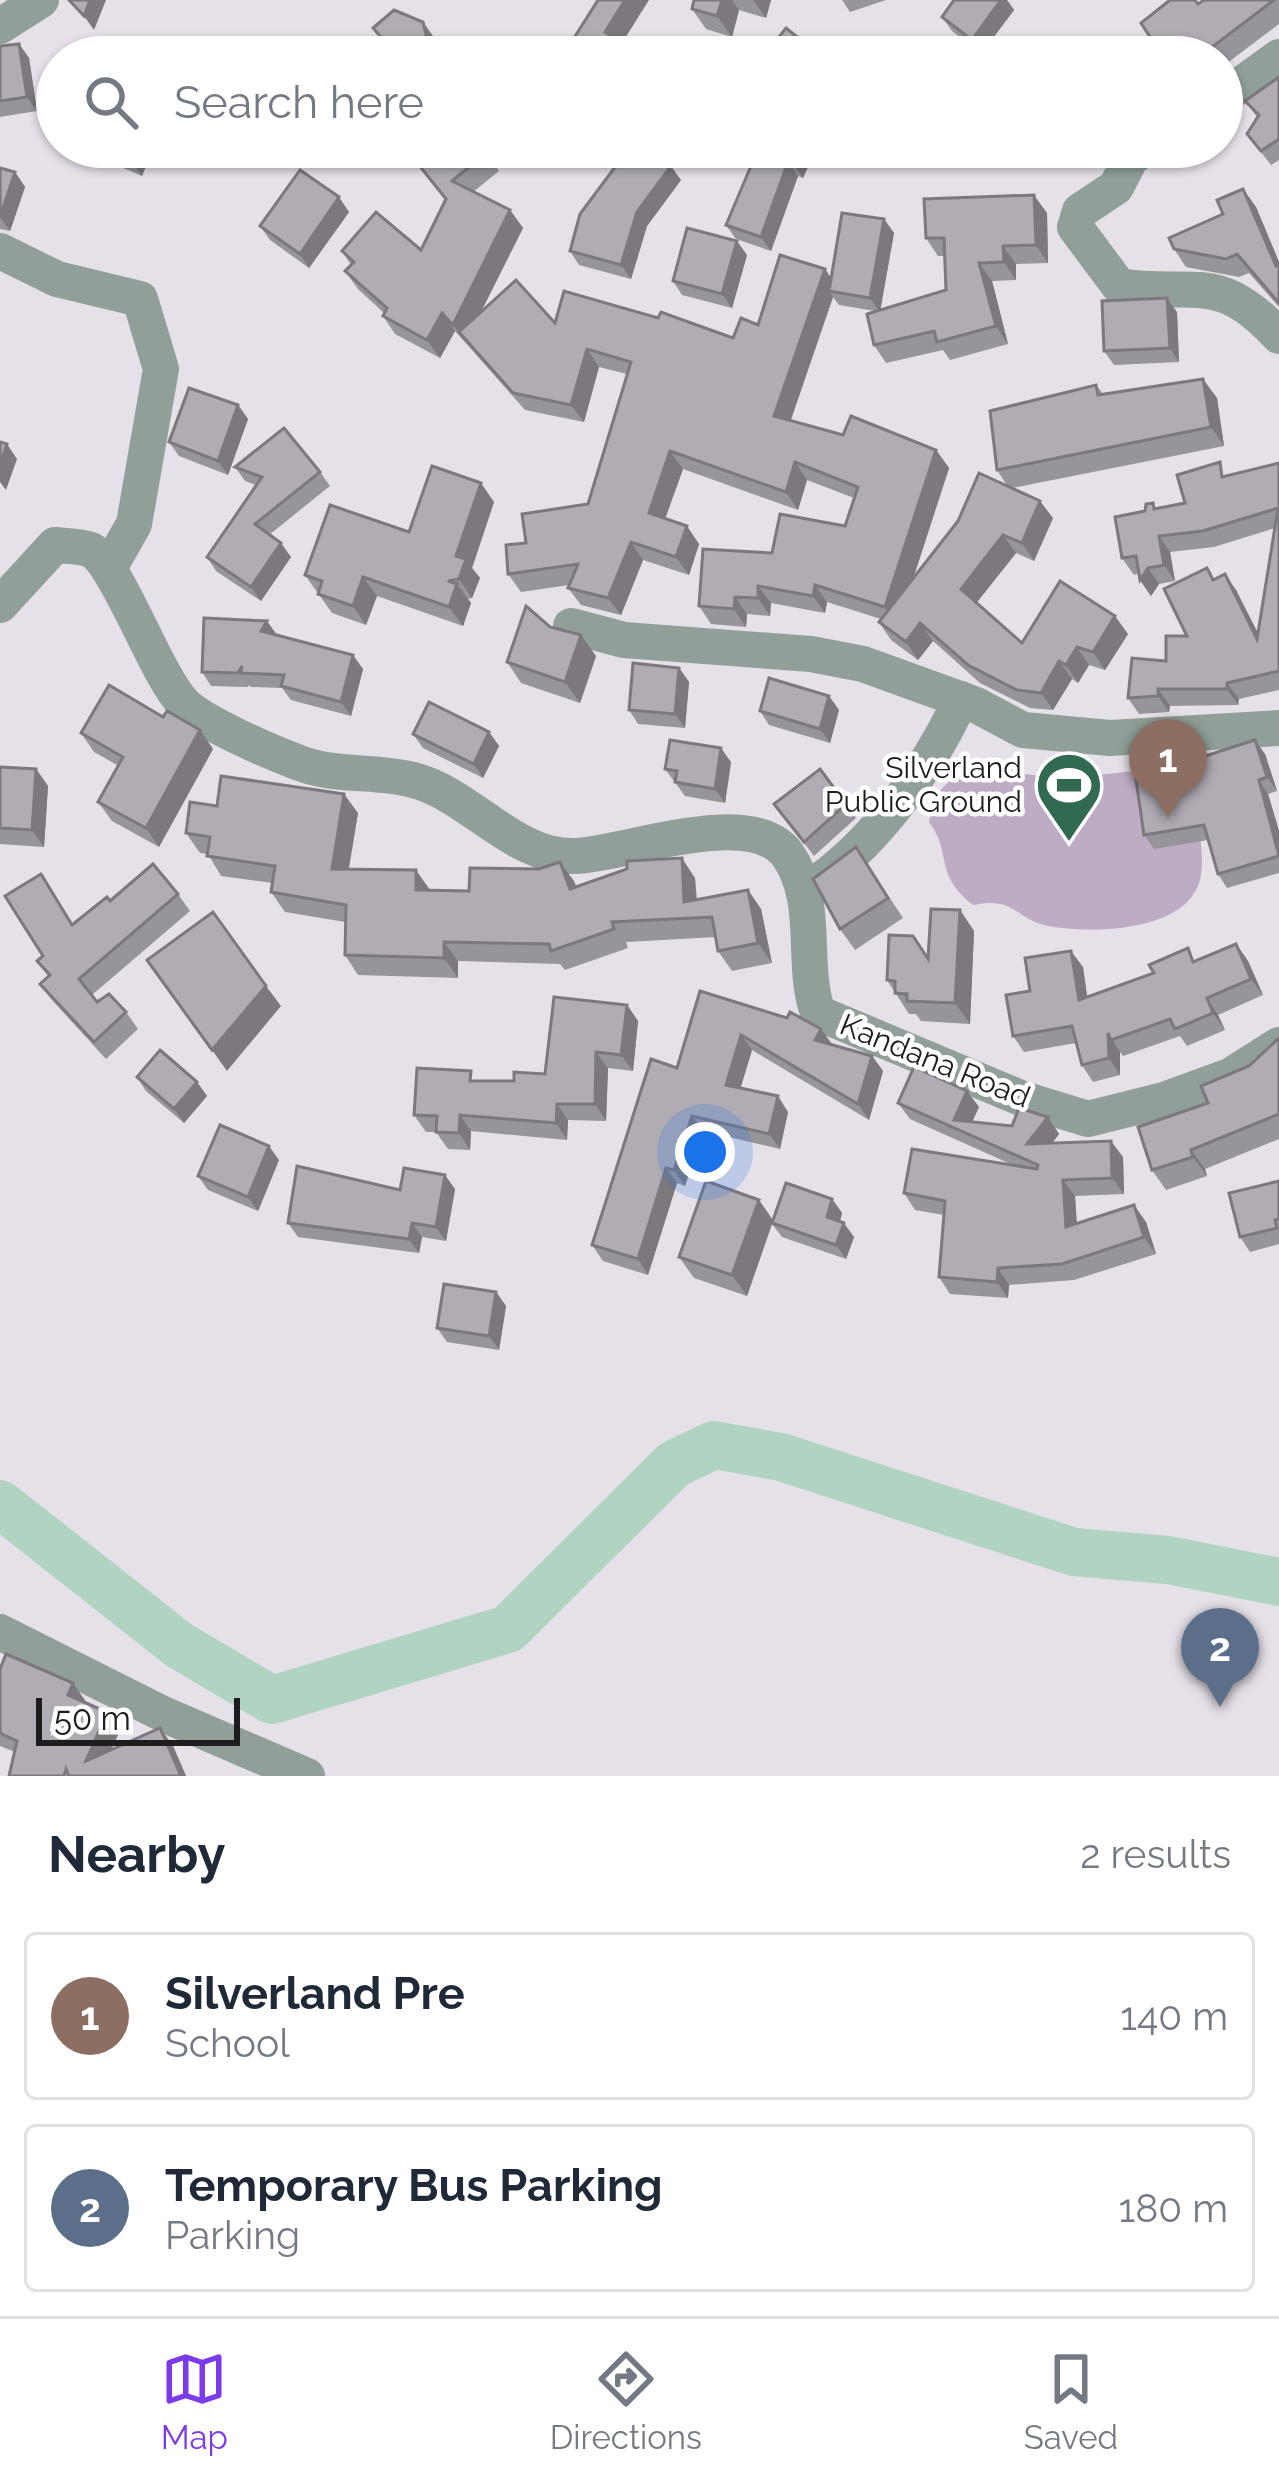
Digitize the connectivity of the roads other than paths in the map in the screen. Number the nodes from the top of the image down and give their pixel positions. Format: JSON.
{"nodes":[{"id":1,"x":40,"y":0,"type":"edge"},
{"id":2,"x":0,"y":26,"type":"edge"},
{"id":3,"x":1279,"y":57,"type":"edge"},
{"id":4,"x":1243,"y":83,"type":"edge"},
{"id":5,"x":1125,"y":168,"type":"edge"},
{"id":6,"x":0,"y":250,"type":"edge"},
{"id":7,"x":1279,"y":336,"type":"edge"},
{"id":8,"x":109,"y":568,"type":"junction"},
{"id":9,"x":0,"y":605,"type":"edge"},
{"id":10,"x":571,"y":626,"type":"dead end"},
{"id":11,"x":961,"y":699,"type":"junction"},
{"id":12,"x":1279,"y":728,"type":"edge"},
{"id":13,"x":801,"y":889,"type":"junction"},
{"id":14,"x":1279,"y":1045,"type":"edge"},
{"id":15,"x":0,"y":1632,"type":"edge"},
{"id":16,"x":307,"y":1776,"type":"edge"}],
"edges":[{"from":1,"to":2,"type":"street"},
{"from":3,"to":4,"type":"street"},
{"from":5,"to":7,"type":"street"},
{"from":6,"to":8,"type":"street"},
{"from":8,"to":9,"type":"street"},
{"from":8,"to":13,"type":"street","name":"Kandana Road"},
{"from":10,"to":11,"type":"street"},
{"from":11,"to":12,"type":"street"},
{"from":11,"to":13,"type":"street"},
{"from":13,"to":14,"type":"street","name":"Kandana Road"},
{"from":15,"to":16,"type":"street"}]}
